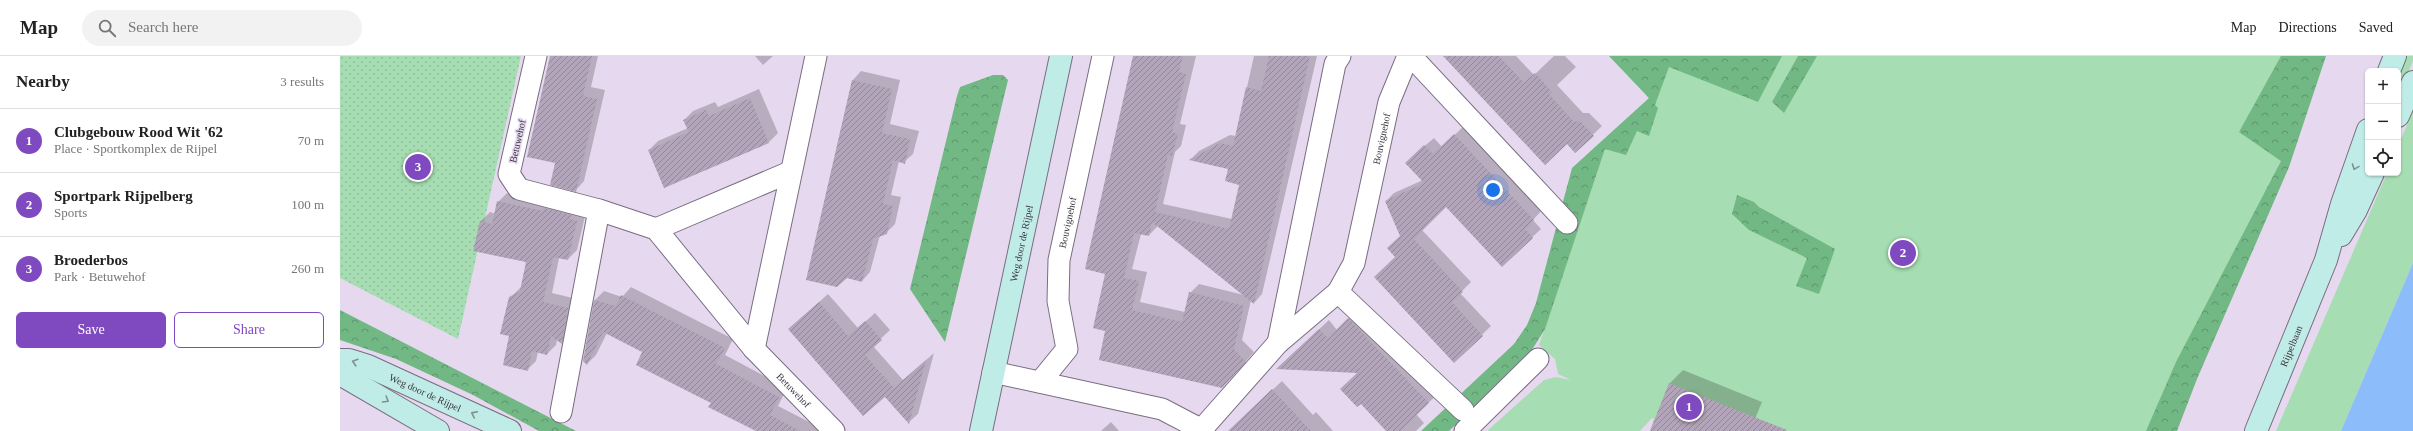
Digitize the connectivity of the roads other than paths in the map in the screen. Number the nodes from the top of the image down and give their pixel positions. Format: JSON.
{"nodes":[{"id":1,"x":536,"y":56,"type":"edge"},
{"id":2,"x":816,"y":56,"type":"edge"},
{"id":3,"x":1061,"y":56,"type":"edge"},
{"id":4,"x":1103,"y":56,"type":"edge"},
{"id":5,"x":1340,"y":56,"type":"edge"},
{"id":6,"x":1410,"y":56,"type":"edge"},
{"id":7,"x":2395,"y":56,"type":"edge"},
{"id":8,"x":2390,"y":68,"type":"edge"},
{"id":9,"x":2413,"y":82,"type":"edge"},
{"id":10,"x":2401,"y":109,"type":"edge"},
{"id":11,"x":2365,"y":139,"type":"edge"},
{"id":12,"x":790,"y":172,"type":"junction"},
{"id":13,"x":2372,"y":176,"type":"edge"},
{"id":14,"x":599,"y":210,"type":"junction"},
{"id":15,"x":1567,"y":223,"type":"dead end"},
{"id":16,"x":656,"y":229,"type":"junction"},
{"id":17,"x":2326,"y":260,"type":"junction"},
{"id":18,"x":1338,"y":292,"type":"junction"},
{"id":19,"x":1278,"y":343,"type":"junction"},
{"id":20,"x":754,"y":349,"type":"junction"},
{"id":21,"x":1538,"y":359,"type":"dead end"},
{"id":22,"x":340,"y":360,"type":"edge"},
{"id":23,"x":993,"y":372,"type":"junction"},
{"id":24,"x":340,"y":374,"type":"edge"},
{"id":25,"x":1040,"y":382,"type":"junction"},
{"id":26,"x":1463,"y":410,"type":"dead end"},
{"id":27,"x":561,"y":412,"type":"dead end"},
{"id":28,"x":1203,"y":430,"type":"edge"},
{"id":29,"x":438,"y":431,"type":"edge"},
{"id":30,"x":510,"y":431,"type":"edge"},
{"id":31,"x":834,"y":431,"type":"edge"},
{"id":32,"x":981,"y":431,"type":"edge"},
{"id":33,"x":1465,"y":431,"type":"edge"},
{"id":34,"x":2256,"y":431,"type":"edge"}],
"edges":[{"from":1,"to":14,"type":"street","name":"Betuwehof"},
{"from":2,"to":12,"type":"street"},
{"from":3,"to":23,"type":"street","name":"Weg door de Rijpel"},
{"from":4,"to":25,"type":"street","name":"Bouvignehof"},
{"from":5,"to":19,"type":"street"},
{"from":6,"to":15,"type":"street","name":"Bouvignehof"},
{"from":6,"to":18,"type":"street","name":"Bouvignehof"},
{"from":7,"to":8,"type":"street"},
{"from":9,"to":10,"type":"street"},
{"from":11,"to":17,"type":"street","name":"Rijpelbaan","one_way":true},
{"from":12,"to":16,"type":"street"},
{"from":12,"to":20,"type":"street"},
{"from":13,"to":17,"type":"street","name":"Rijpelbaan"},
{"from":14,"to":16,"type":"street","name":"Betuwehof"},
{"from":14,"to":27,"type":"street"},
{"from":16,"to":20,"type":"street","name":"Betuwehof"},
{"from":17,"to":34,"type":"street","name":"Rijpelbaan"},
{"from":18,"to":19,"type":"street","name":"Bouvignehof"},
{"from":18,"to":26,"type":"street"},
{"from":19,"to":28,"type":"street","name":"Bouvignehof"},
{"from":20,"to":31,"type":"street","name":"Betuwehof"},
{"from":21,"to":33,"type":"street"},
{"from":30,"to":22,"type":"street","name":"Weg door de Rijpel","one_way":true},
{"from":23,"to":25,"type":"street","name":"Bouvignehof"},
{"from":23,"to":32,"type":"street","name":"Weg door de Rijpel"},
{"from":24,"to":29,"type":"street","one_way":true},
{"from":25,"to":28,"type":"street","name":"Bouvignehof"}]}
